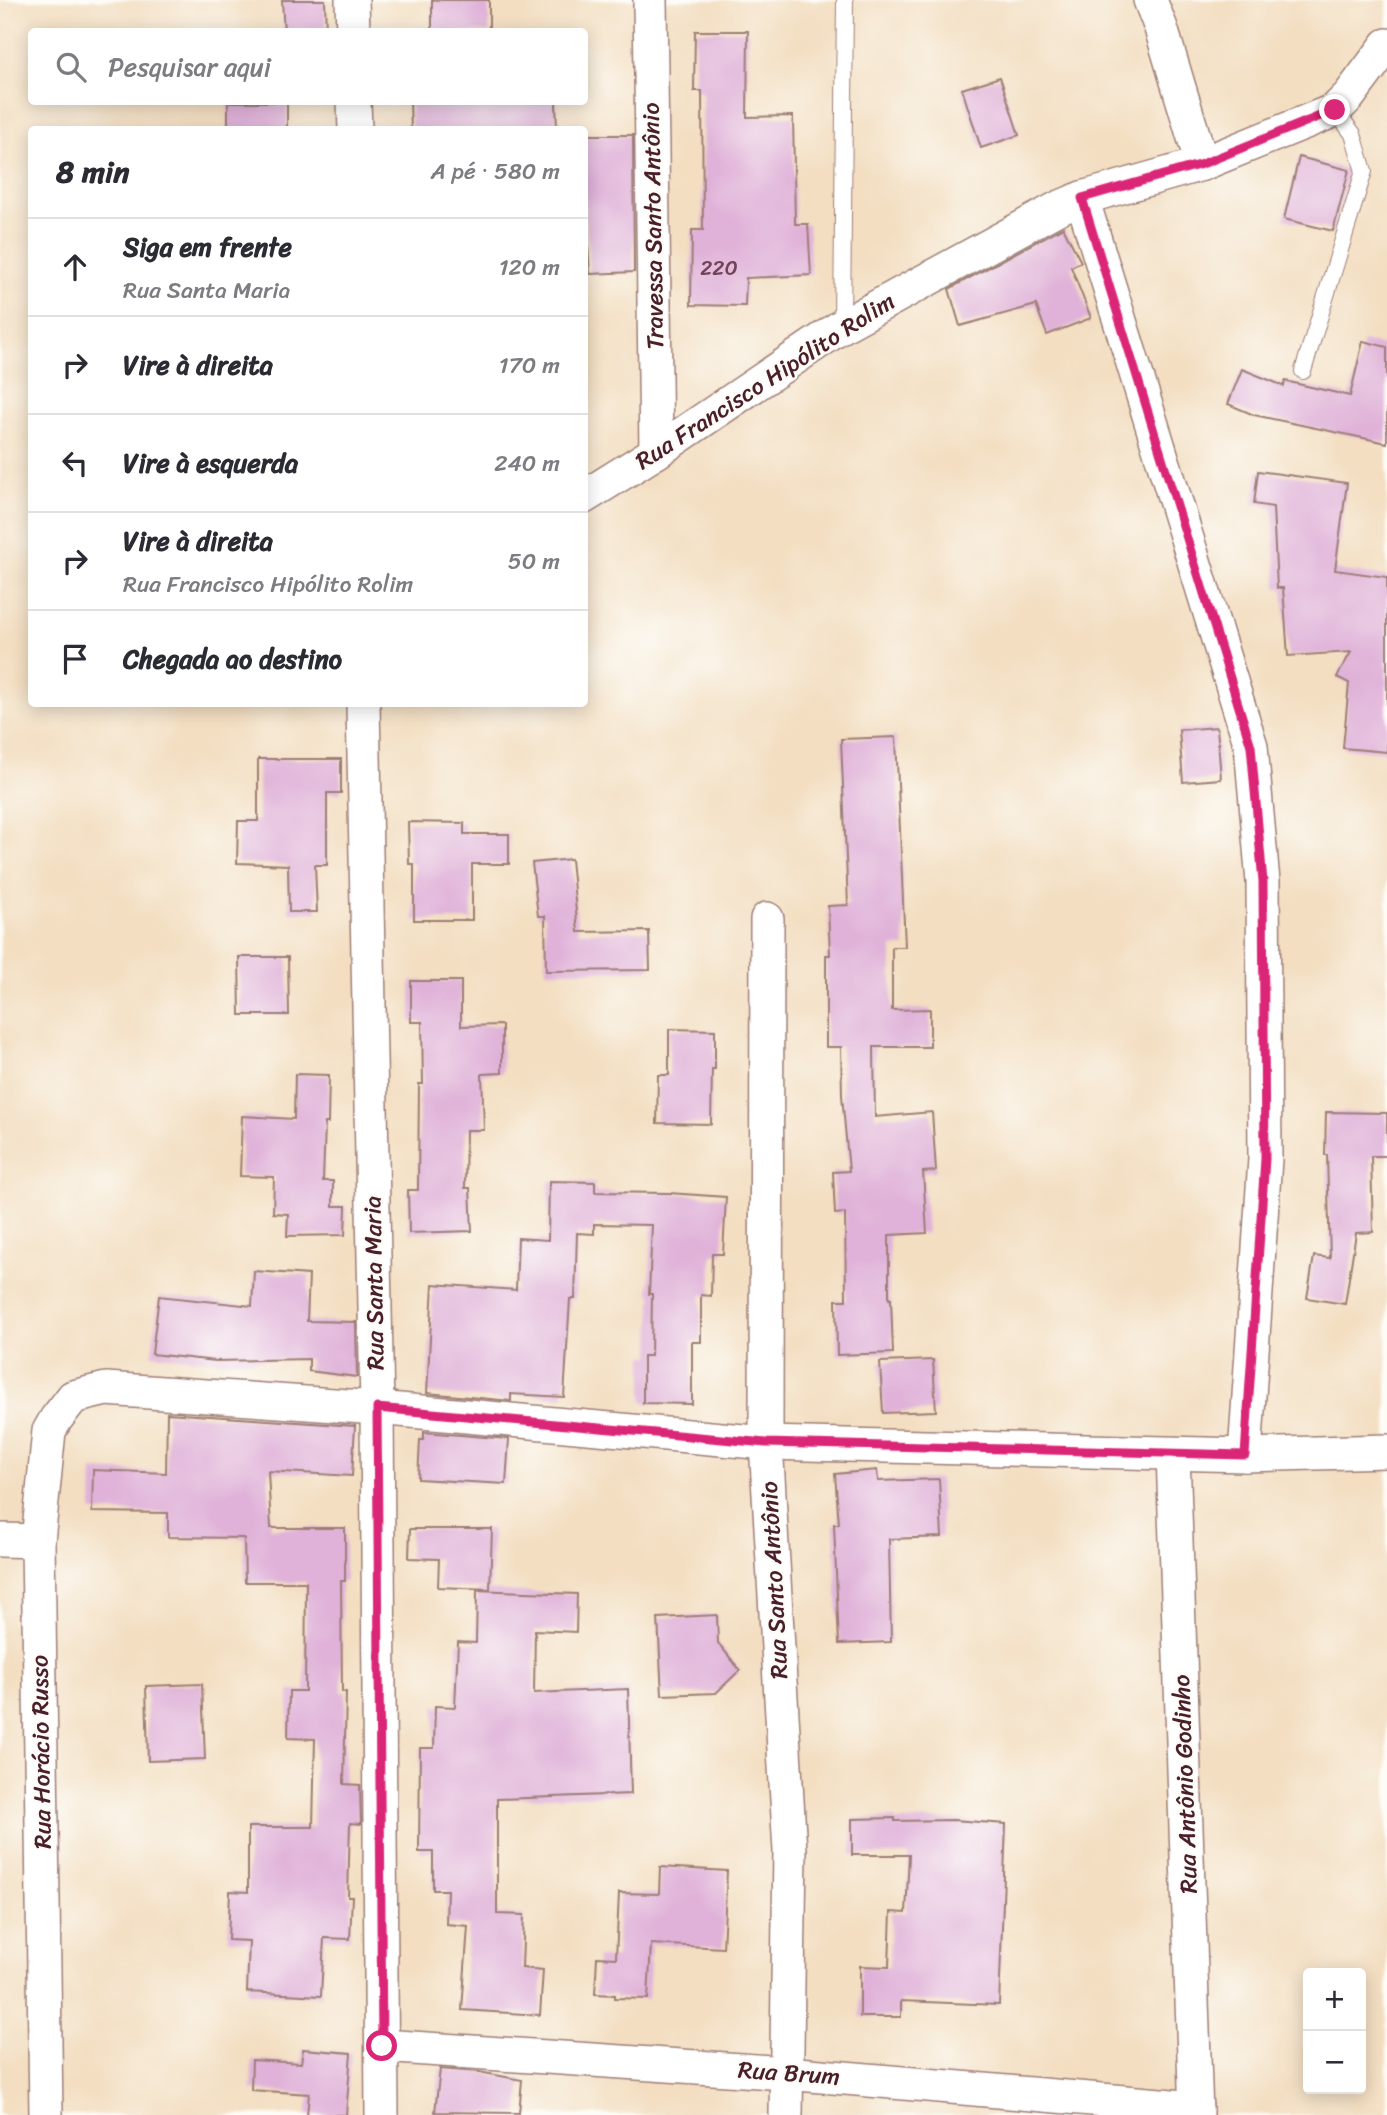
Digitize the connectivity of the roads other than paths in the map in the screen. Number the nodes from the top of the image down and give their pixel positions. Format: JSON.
{"nodes":[{"id":1,"x":352,"y":0,"type":"edge"},
{"id":2,"x":650,"y":0,"type":"edge"},
{"id":3,"x":845,"y":0,"type":"edge"},
{"id":4,"x":1160,"y":9,"type":"edge"},
{"id":5,"x":353,"y":28,"type":"edge"},
{"id":6,"x":1387,"y":45,"type":"edge"},
{"id":7,"x":354,"y":105,"type":"edge"},
{"id":8,"x":1335,"y":110,"type":"junction"},
{"id":9,"x":355,"y":126,"type":"edge"},
{"id":10,"x":1202,"y":164,"type":"junction"},
{"id":11,"x":1082,"y":198,"type":"junction"},
{"id":12,"x":842,"y":326,"type":"junction"},
{"id":13,"x":1303,"y":371,"type":"dead end"},
{"id":14,"x":656,"y":452,"type":"junction"},
{"id":15,"x":588,"y":494,"type":"edge"},
{"id":16,"x":363,"y":707,"type":"edge"},
{"id":17,"x":767,"y":919,"type":"dead end"},
{"id":18,"x":377,"y":1408,"type":"junction"},
{"id":19,"x":766,"y":1443,"type":"junction"},
{"id":20,"x":1387,"y":1451,"type":"edge"},
{"id":21,"x":1173,"y":1454,"type":"junction"},
{"id":22,"x":1245,"y":1455,"type":"junction"},
{"id":23,"x":0,"y":1540,"type":"edge"},
{"id":24,"x":38,"y":1541,"type":"junction"},
{"id":25,"x":382,"y":2046,"type":"junction"},
{"id":26,"x":786,"y":2073,"type":"junction"},
{"id":27,"x":1196,"y":2112,"type":"edge"},
{"id":28,"x":46,"y":2115,"type":"edge"},
{"id":29,"x":382,"y":2115,"type":"edge"},
{"id":30,"x":786,"y":2115,"type":"edge"}],
"edges":[{"from":1,"to":5,"type":"street"},
{"from":2,"to":14,"type":"street","name":"Travessa Santo Antônio"},
{"from":3,"to":12,"type":"lane"},
{"from":4,"to":10,"type":"street"},
{"from":6,"to":8,"type":"street","name":"Rua Francisco Hipólito Rolim"},
{"from":7,"to":9,"type":"street"},
{"from":8,"to":10,"type":"street","name":"Rua Francisco Hipólito Rolim"},
{"from":8,"to":13,"type":"lane"},
{"from":10,"to":11,"type":"street","name":"Rua Francisco Hipólito Rolim"},
{"from":11,"to":12,"type":"street","name":"Rua Francisco Hipólito Rolim"},
{"from":11,"to":22,"type":"street"},
{"from":12,"to":14,"type":"street","name":"Rua Francisco Hipólito Rolim"},
{"from":14,"to":15,"type":"street","name":"Rua Francisco Hipólito Rolim"},
{"from":16,"to":18,"type":"street","name":"Rua Santa Maria"},
{"from":17,"to":19,"type":"street","name":"Rua Santo Antônio"},
{"from":18,"to":19,"type":"street"},
{"from":18,"to":24,"type":"street","name":"Rua Horácio Russo"},
{"from":18,"to":25,"type":"street","name":"Rua Santa Maria"},
{"from":19,"to":21,"type":"street"},
{"from":19,"to":26,"type":"street","name":"Rua Santo Antônio"},
{"from":20,"to":22,"type":"street"},
{"from":21,"to":22,"type":"street"},
{"from":21,"to":27,"type":"street","name":"Rua Antônio Godinho"},
{"from":23,"to":24,"type":"street"},
{"from":24,"to":28,"type":"street","name":"Rua Horácio Russo"},
{"from":25,"to":26,"type":"street","name":"Rua Brum"},
{"from":25,"to":29,"type":"street","name":"Rua Santa Maria"},
{"from":26,"to":27,"type":"street","name":"Rua Brum"},
{"from":26,"to":30,"type":"street","name":"Rua Santo Antônio"}]}
